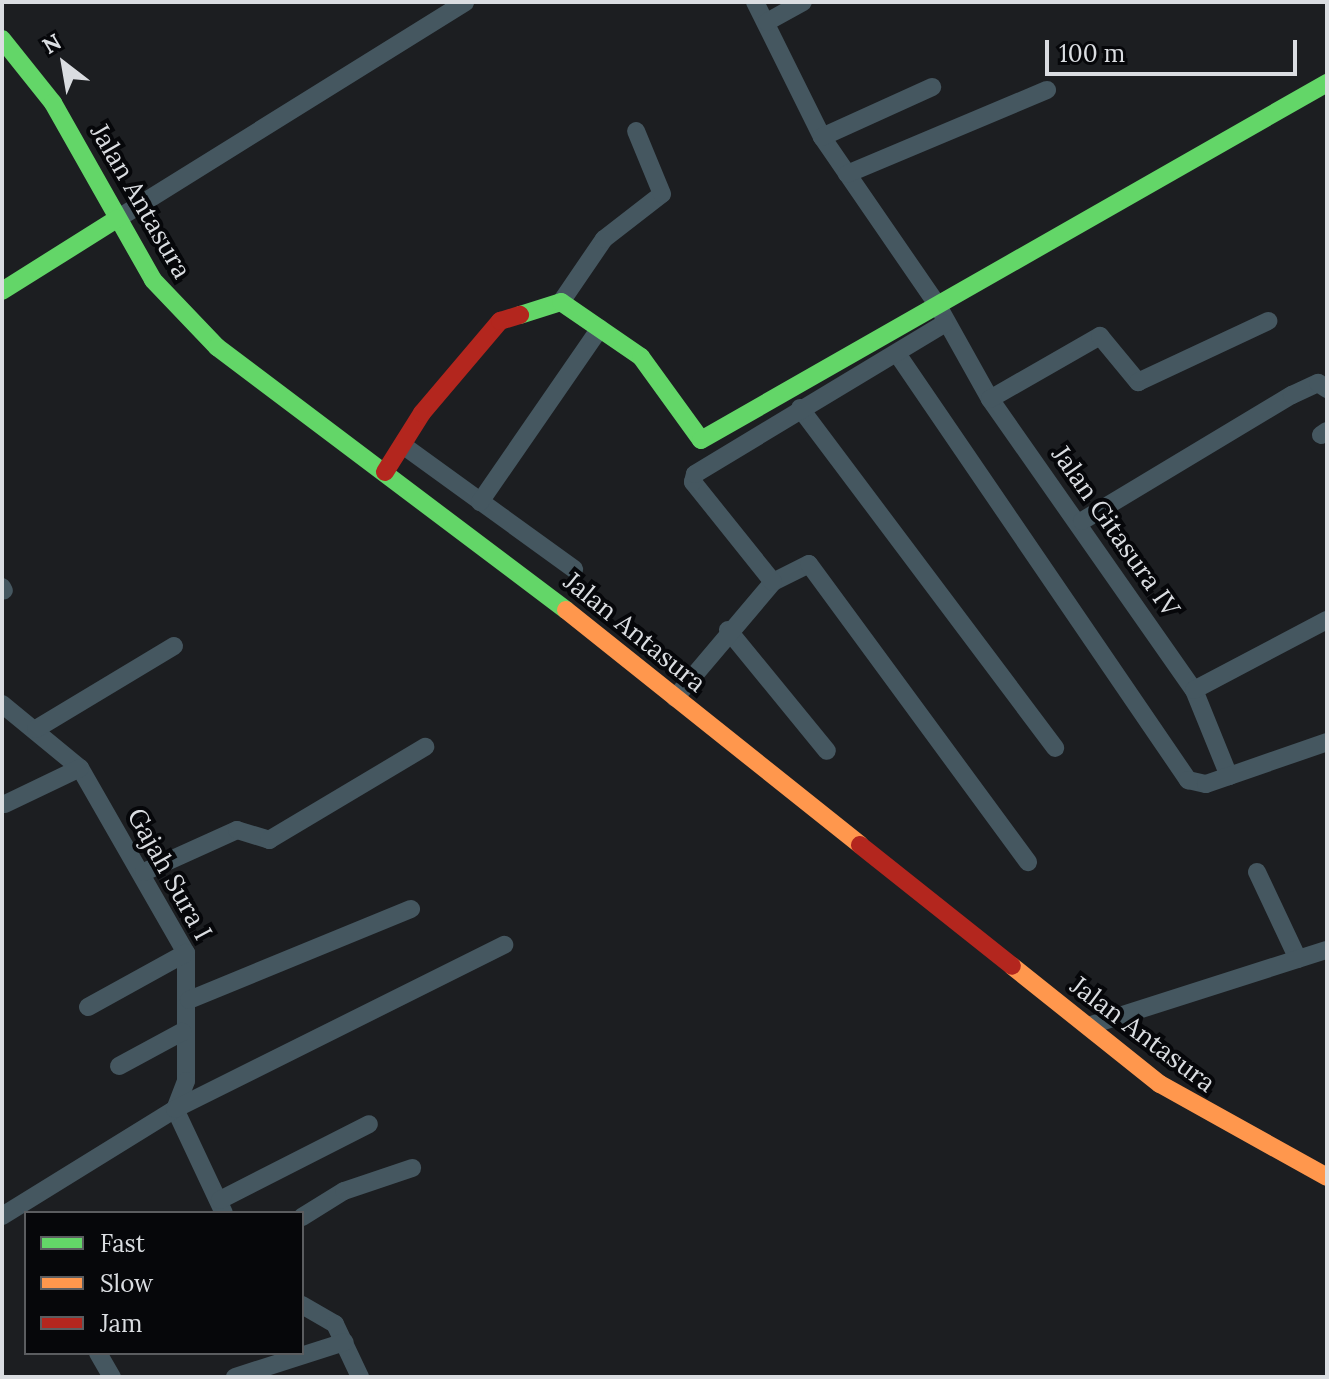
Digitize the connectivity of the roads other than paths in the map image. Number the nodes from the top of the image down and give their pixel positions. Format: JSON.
{"nodes":[{"id":1,"x":755,"y":2,"type":"edge"},
{"id":2,"x":803,"y":2,"type":"edge"},
{"id":3,"x":453,"y":5,"type":"edge"},
{"id":4,"x":767,"y":22,"type":"junction"},
{"id":5,"x":2,"y":39,"type":"edge"},
{"id":6,"x":1327,"y":83,"type":"edge"},
{"id":7,"x":932,"y":87,"type":"dead end"},
{"id":8,"x":1047,"y":90,"type":"dead end"},
{"id":9,"x":636,"y":131,"type":"dead end"},
{"id":10,"x":822,"y":137,"type":"junction"},
{"id":11,"x":847,"y":174,"type":"junction"},
{"id":12,"x":117,"y":219,"type":"junction"},
{"id":13,"x":2,"y":291,"type":"edge"},
{"id":14,"x":561,"y":302,"type":"junction"},
{"id":15,"x":941,"y":315,"type":"junction"},
{"id":16,"x":1268,"y":321,"type":"dead end"},
{"id":17,"x":600,"y":328,"type":"junction"},
{"id":18,"x":898,"y":355,"type":"junction"},
{"id":19,"x":1327,"y":389,"type":"edge"},
{"id":20,"x":990,"y":399,"type":"junction"},
{"id":21,"x":800,"y":408,"type":"junction"},
{"id":22,"x":404,"y":446,"type":"junction"},
{"id":23,"x":385,"y":472,"type":"junction"},
{"id":24,"x":480,"y":502,"type":"junction"},
{"id":25,"x":1082,"y":521,"type":"junction"},
{"id":26,"x":574,"y":569,"type":"dead end"},
{"id":27,"x":773,"y":582,"type":"junction"},
{"id":28,"x":1327,"y":620,"type":"edge"},
{"id":29,"x":728,"y":630,"type":"junction"},
{"id":30,"x":174,"y":646,"type":"dead end"},
{"id":31,"x":1194,"y":690,"type":"junction"},
{"id":32,"x":675,"y":698,"type":"junction"},
{"id":33,"x":2,"y":704,"type":"edge"},
{"id":34,"x":36,"y":729,"type":"junction"},
{"id":35,"x":1327,"y":742,"type":"edge"},
{"id":36,"x":425,"y":747,"type":"dead end"},
{"id":37,"x":1055,"y":748,"type":"dead end"},
{"id":38,"x":827,"y":751,"type":"dead end"},
{"id":39,"x":80,"y":768,"type":"junction"},
{"id":40,"x":1229,"y":776,"type":"junction"},
{"id":41,"x":5,"y":804,"type":"dead end"},
{"id":42,"x":1028,"y":862,"type":"dead end"},
{"id":43,"x":144,"y":872,"type":"junction"},
{"id":44,"x":1257,"y":872,"type":"dead end"},
{"id":45,"x":411,"y":909,"type":"dead end"},
{"id":46,"x":504,"y":945,"type":"dead end"},
{"id":47,"x":1326,"y":950,"type":"edge"},
{"id":48,"x":186,"y":953,"type":"junction"},
{"id":49,"x":1298,"y":959,"type":"junction"},
{"id":50,"x":189,"y":1000,"type":"junction"},
{"id":51,"x":88,"y":1007,"type":"dead end"},
{"id":52,"x":1088,"y":1026,"type":"junction"},
{"id":53,"x":182,"y":1032,"type":"junction"},
{"id":54,"x":119,"y":1066,"type":"dead end"},
{"id":55,"x":175,"y":1109,"type":"junction"},
{"id":56,"x":369,"y":1124,"type":"dead end"},
{"id":57,"x":412,"y":1168,"type":"dead end"},
{"id":58,"x":1327,"y":1177,"type":"edge"},
{"id":59,"x":222,"y":1206,"type":"edge"},
{"id":60,"x":2,"y":1216,"type":"edge"},
{"id":61,"x":304,"y":1216,"type":"edge"},
{"id":62,"x":304,"y":1306,"type":"edge"},
{"id":63,"x":345,"y":1342,"type":"junction"},
{"id":64,"x":99,"y":1355,"type":"edge"},
{"id":65,"x":112,"y":1377,"type":"edge"},
{"id":66,"x":235,"y":1377,"type":"edge"},
{"id":67,"x":360,"y":1377,"type":"edge"}],
"edges":[{"from":1,"to":4,"type":"street","name":"Jalan Gitasura IV"},
{"from":2,"to":4,"type":"street"},
{"from":3,"to":12,"type":"street"},
{"from":4,"to":10,"type":"street","name":"Jalan Gitasura IV"},
{"from":5,"to":12,"type":"main road","name":"Jalan Antasura"},
{"from":6,"to":15,"type":"main road"},
{"from":7,"to":10,"type":"street"},
{"from":8,"to":11,"type":"street"},
{"from":9,"to":14,"type":"street"},
{"from":10,"to":11,"type":"street","name":"Jalan Gitasura IV"},
{"from":11,"to":15,"type":"street","name":"Jalan Gitasura IV"},
{"from":12,"to":13,"type":"main road"},
{"from":12,"to":23,"type":"main road","name":"Jalan Antasura"},
{"from":14,"to":17,"type":"main road"},
{"from":14,"to":22,"type":"main road"},
{"from":15,"to":17,"type":"main road"},
{"from":15,"to":18,"type":"street"},
{"from":15,"to":20,"type":"street","name":"Jalan Gitasura IV"},
{"from":16,"to":20,"type":"street"},
{"from":17,"to":24,"type":"street"},
{"from":18,"to":21,"type":"street"},
{"from":18,"to":40,"type":"street"},
{"from":19,"to":25,"type":"street"},
{"from":20,"to":25,"type":"street","name":"Jalan Gitasura IV"},
{"from":21,"to":27,"type":"street"},
{"from":21,"to":37,"type":"street"},
{"from":22,"to":23,"type":"main road"},
{"from":22,"to":24,"type":"street"},
{"from":23,"to":32,"type":"main road","name":"Jalan Antasura"},
{"from":24,"to":26,"type":"street"},
{"from":25,"to":31,"type":"street","name":"Jalan Gitasura IV"},
{"from":27,"to":29,"type":"street"},
{"from":27,"to":42,"type":"street"},
{"from":28,"to":31,"type":"street"},
{"from":29,"to":32,"type":"street"},
{"from":29,"to":38,"type":"street"},
{"from":30,"to":34,"type":"street"},
{"from":31,"to":40,"type":"street","name":"Jalan Gitasura IV"},
{"from":32,"to":52,"type":"main road","name":"Jalan Antasura"},
{"from":33,"to":34,"type":"street","name":"Gajah Sura I"},
{"from":34,"to":39,"type":"street","name":"Gajah Sura I"},
{"from":35,"to":40,"type":"street"},
{"from":36,"to":43,"type":"street"},
{"from":39,"to":41,"type":"street"},
{"from":39,"to":43,"type":"street","name":"Gajah Sura I"},
{"from":43,"to":48,"type":"street","name":"Gajah Sura I"},
{"from":44,"to":49,"type":"street"},
{"from":45,"to":50,"type":"street"},
{"from":46,"to":55,"type":"street"},
{"from":47,"to":49,"type":"street"},
{"from":48,"to":50,"type":"street","name":"Gajah Sura I"},
{"from":48,"to":51,"type":"street"},
{"from":49,"to":52,"type":"street"},
{"from":50,"to":53,"type":"street","name":"Gajah Sura I"},
{"from":52,"to":58,"type":"main road","name":"Jalan Antasura"},
{"from":53,"to":54,"type":"street"},
{"from":53,"to":55,"type":"street","name":"Gajah Sura I"},
{"from":55,"to":59,"type":"street"},
{"from":55,"to":60,"type":"street"},
{"from":56,"to":59,"type":"street"},
{"from":57,"to":61,"type":"street"},
{"from":62,"to":63,"type":"street"},
{"from":63,"to":66,"type":"street"},
{"from":63,"to":67,"type":"street"},
{"from":64,"to":65,"type":"street"}]}
